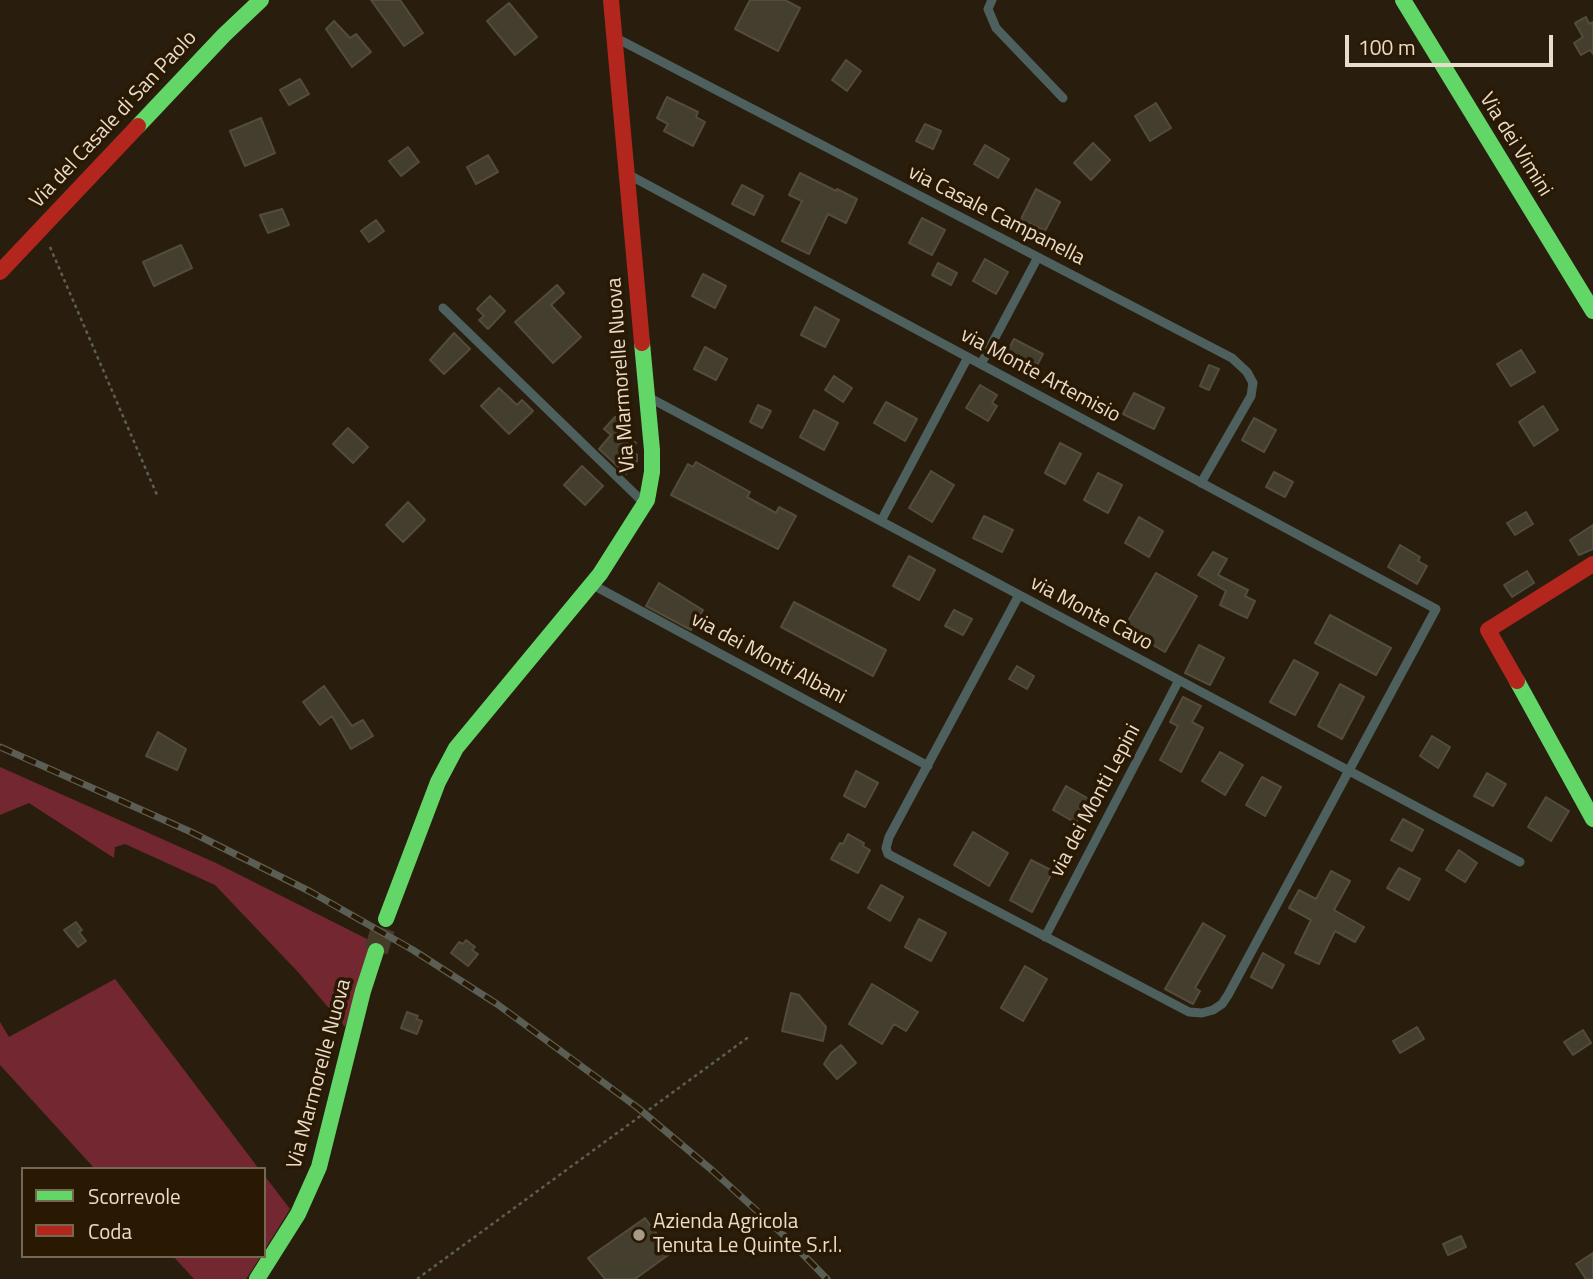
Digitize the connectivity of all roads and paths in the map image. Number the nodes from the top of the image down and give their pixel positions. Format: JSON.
{"nodes":[{"id":1,"x":261,"y":0,"type":"edge"},
{"id":2,"x":611,"y":0,"type":"edge"},
{"id":3,"x":992,"y":0,"type":"edge"},
{"id":4,"x":1403,"y":0,"type":"edge"},
{"id":5,"x":614,"y":37,"type":"junction"},
{"id":6,"x":1063,"y":99,"type":"dead end"},
{"id":7,"x":626,"y":173,"type":"junction"},
{"id":8,"x":42,"y":228,"type":"junction"},
{"id":9,"x":1038,"y":257,"type":"junction"},
{"id":10,"x":0,"y":271,"type":"edge"},
{"id":11,"x":443,"y":308,"type":"dead end"},
{"id":12,"x":1593,"y":311,"type":"edge"},
{"id":13,"x":968,"y":357,"type":"junction"},
{"id":14,"x":981,"y":364,"type":"junction"},
{"id":15,"x":646,"y":396,"type":"junction"},
{"id":16,"x":1201,"y":483,"type":"junction"},
{"id":17,"x":157,"y":495,"type":"dead end"},
{"id":18,"x":645,"y":504,"type":"junction"},
{"id":19,"x":881,"y":521,"type":"junction"},
{"id":20,"x":1593,"y":564,"type":"edge"},
{"id":21,"x":592,"y":584,"type":"junction"},
{"id":22,"x":1019,"y":595,"type":"junction"},
{"id":23,"x":1179,"y":681,"type":"junction"},
{"id":24,"x":928,"y":765,"type":"junction"},
{"id":25,"x":1348,"y":770,"type":"junction"},
{"id":26,"x":1593,"y":819,"type":"edge"},
{"id":27,"x":1520,"y":862,"type":"dead end"},
{"id":28,"x":386,"y":919,"type":"tunnel mouth"},
{"id":29,"x":1045,"y":937,"type":"junction"},
{"id":30,"x":376,"y":951,"type":"tunnel mouth"},
{"id":31,"x":750,"y":1036,"type":"dead end"},
{"id":32,"x":257,"y":1279,"type":"edge"},
{"id":33,"x":417,"y":1279,"type":"edge"}],
"edges":[{"from":1,"to":8,"type":"street","name":"Via del Casale di San Paolo"},
{"from":2,"to":5,"type":"street","name":"Via Marmorelle Nuova"},
{"from":3,"to":6,"type":"lane"},
{"from":4,"to":12,"type":"street","name":"Via dei Vimini"},
{"from":5,"to":7,"type":"street","name":"Via Marmorelle Nuova"},
{"from":5,"to":9,"type":"lane","name":"via Casale Campanella"},
{"from":7,"to":13,"type":"lane","name":"via Monte Artemisio"},
{"from":7,"to":15,"type":"street","name":"Via Marmorelle Nuova"},
{"from":8,"to":10,"type":"street","name":"Via del Casale di San Paolo"},
{"from":8,"to":17,"type":"path"},
{"from":9,"to":14,"type":"lane"},
{"from":9,"to":16,"type":"lane","name":"via Casale Campanella"},
{"from":11,"to":18,"type":"lane"},
{"from":13,"to":14,"type":"lane","name":"via Monte Artemisio"},
{"from":13,"to":19,"type":"lane"},
{"from":14,"to":16,"type":"lane","name":"via Monte Artemisio"},
{"from":15,"to":18,"type":"street","name":"Via Marmorelle Nuova"},
{"from":15,"to":19,"type":"lane","name":"via Monte Cavo"},
{"from":16,"to":25,"type":"lane","name":"via Monte Artemisio"},
{"from":18,"to":21,"type":"street","name":"Via Marmorelle Nuova"},
{"from":19,"to":22,"type":"lane","name":"via Monte Cavo"},
{"from":20,"to":26,"type":"street"},
{"from":21,"to":24,"type":"lane","name":"via dei Monti Albani"},
{"from":21,"to":28,"type":"street","name":"Via Marmorelle Nuova"},
{"from":22,"to":23,"type":"lane","name":"via Monte Cavo"},
{"from":22,"to":24,"type":"lane"},
{"from":23,"to":25,"type":"lane","name":"via Monte Cavo"},
{"from":23,"to":29,"type":"lane","name":"via dei Monti Lepini"},
{"from":24,"to":29,"type":"lane"},
{"from":25,"to":27,"type":"lane","name":"via Monte Cavo"},
{"from":25,"to":29,"type":"lane"},
{"from":30,"to":32,"type":"street","name":"Via Marmorelle Nuova"},
{"from":31,"to":33,"type":"path"}]}
